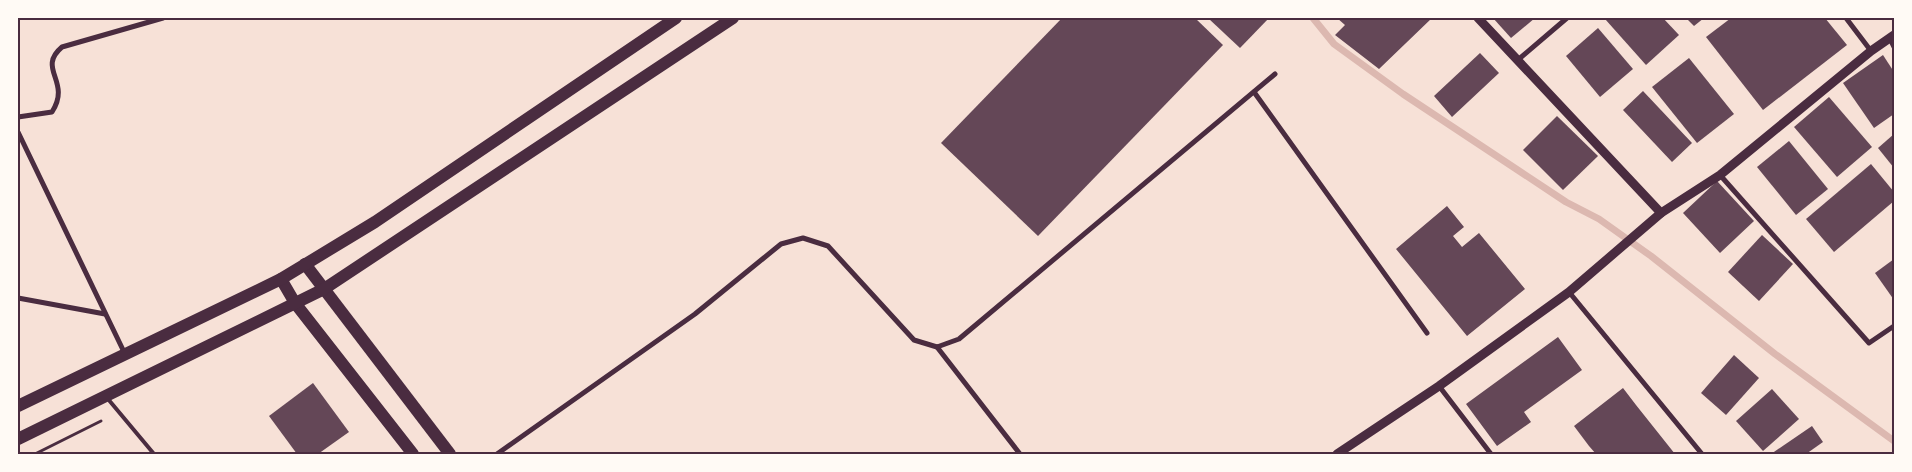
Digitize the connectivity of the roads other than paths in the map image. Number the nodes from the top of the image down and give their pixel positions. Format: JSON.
{"nodes":[{"id":1,"x":163,"y":18,"type":"edge"},
{"id":2,"x":676,"y":18,"type":"edge"},
{"id":3,"x":733,"y":18,"type":"edge"},
{"id":4,"x":1478,"y":18,"type":"edge"},
{"id":5,"x":1567,"y":18,"type":"edge"},
{"id":6,"x":1846,"y":18,"type":"edge"},
{"id":7,"x":1893,"y":40,"type":"edge"},
{"id":8,"x":1871,"y":51,"type":"junction"},
{"id":9,"x":1519,"y":59,"type":"junction"},
{"id":10,"x":1275,"y":74,"type":"dead end"},
{"id":11,"x":1254,"y":92,"type":"junction"},
{"id":12,"x":18,"y":117,"type":"edge"},
{"id":13,"x":18,"y":132,"type":"edge"},
{"id":14,"x":1720,"y":176,"type":"junction"},
{"id":15,"x":1661,"y":213,"type":"junction"},
{"id":16,"x":305,"y":264,"type":"junction"},
{"id":17,"x":281,"y":279,"type":"junction"},
{"id":18,"x":324,"y":289,"type":"junction"},
{"id":19,"x":1569,"y":292,"type":"junction"},
{"id":20,"x":18,"y":298,"type":"edge"},
{"id":21,"x":295,"y":303,"type":"junction"},
{"id":22,"x":106,"y":314,"type":"junction"},
{"id":23,"x":1894,"y":326,"type":"edge"},
{"id":24,"x":1427,"y":333,"type":"dead end"},
{"id":25,"x":937,"y":347,"type":"junction"},
{"id":26,"x":125,"y":354,"type":"junction"},
{"id":27,"x":1439,"y":386,"type":"junction"},
{"id":28,"x":106,"y":396,"type":"junction"},
{"id":29,"x":18,"y":406,"type":"edge"},
{"id":30,"x":18,"y":439,"type":"edge"},
{"id":31,"x":154,"y":454,"type":"edge"},
{"id":32,"x":413,"y":454,"type":"edge"},
{"id":33,"x":450,"y":454,"type":"edge"},
{"id":34,"x":497,"y":454,"type":"edge"},
{"id":35,"x":1020,"y":454,"type":"edge"},
{"id":36,"x":1337,"y":454,"type":"edge"},
{"id":37,"x":1491,"y":454,"type":"edge"},
{"id":38,"x":1702,"y":454,"type":"edge"}],
"edges":[{"from":1,"to":12,"type":"street"},
{"from":2,"to":16,"type":"main road"},
{"from":3,"to":18,"type":"main road"},
{"from":4,"to":9,"type":"street"},
{"from":5,"to":9,"type":"street"},
{"from":6,"to":8,"type":"street"},
{"from":7,"to":8,"type":"street"},
{"from":8,"to":14,"type":"street"},
{"from":9,"to":15,"type":"street"},
{"from":10,"to":11,"type":"street"},
{"from":11,"to":24,"type":"street"},
{"from":11,"to":25,"type":"street"},
{"from":13,"to":22,"type":"street"},
{"from":14,"to":15,"type":"street"},
{"from":14,"to":23,"type":"street"},
{"from":15,"to":19,"type":"street"},
{"from":16,"to":17,"type":"main road"},
{"from":16,"to":18,"type":"main road"},
{"from":17,"to":21,"type":"main road"},
{"from":17,"to":26,"type":"main road"},
{"from":18,"to":21,"type":"main road"},
{"from":18,"to":33,"type":"main road"},
{"from":19,"to":27,"type":"street"},
{"from":19,"to":38,"type":"street"},
{"from":20,"to":22,"type":"street"},
{"from":21,"to":28,"type":"main road"},
{"from":21,"to":32,"type":"main road"},
{"from":22,"to":26,"type":"street"},
{"from":25,"to":34,"type":"street"},
{"from":25,"to":35,"type":"street"},
{"from":26,"to":29,"type":"main road"},
{"from":27,"to":36,"type":"street"},
{"from":27,"to":37,"type":"street"},
{"from":28,"to":30,"type":"main road"},
{"from":28,"to":31,"type":"lane"}]}
